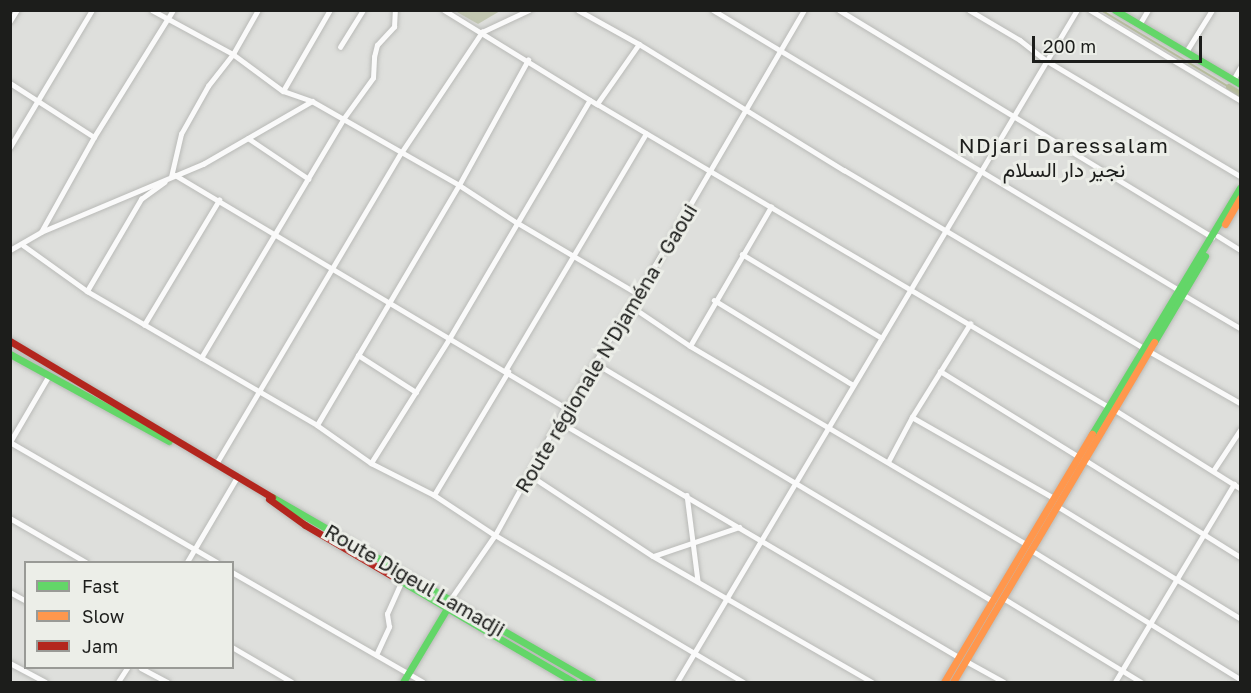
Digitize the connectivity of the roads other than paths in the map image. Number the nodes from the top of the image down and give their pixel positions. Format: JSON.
{"nodes":[{"id":1,"x":16,"y":10,"type":"edge"},
{"id":2,"x":92,"y":10,"type":"edge"},
{"id":3,"x":152,"y":10,"type":"edge"},
{"id":4,"x":173,"y":10,"type":"edge"},
{"id":5,"x":258,"y":10,"type":"edge"},
{"id":6,"x":330,"y":10,"type":"edge"},
{"id":7,"x":363,"y":10,"type":"edge"},
{"id":8,"x":395,"y":10,"type":"edge"},
{"id":9,"x":444,"y":10,"type":"edge"},
{"id":10,"x":529,"y":10,"type":"edge"},
{"id":11,"x":578,"y":10,"type":"edge"},
{"id":12,"x":713,"y":10,"type":"edge"},
{"id":13,"x":804,"y":10,"type":"edge"},
{"id":14,"x":839,"y":10,"type":"edge"},
{"id":15,"x":969,"y":10,"type":"edge"},
{"id":16,"x":1077,"y":10,"type":"edge"},
{"id":17,"x":1090,"y":10,"type":"edge"},
{"id":18,"x":1115,"y":10,"type":"edge"},
{"id":19,"x":1148,"y":10,"type":"edge"},
{"id":20,"x":1212,"y":10,"type":"edge"},
{"id":21,"x":167,"y":20,"type":"junction"},
{"id":22,"x":10,"y":21,"type":"edge"},
{"id":23,"x":1139,"y":25,"type":"junction"},
{"id":24,"x":482,"y":32,"type":"junction"},
{"id":25,"x":639,"y":44,"type":"junction"},
{"id":26,"x":340,"y":47,"type":"dead end"},
{"id":27,"x":781,"y":51,"type":"junction"},
{"id":28,"x":1186,"y":52,"type":"junction"},
{"id":29,"x":233,"y":54,"type":"junction"},
{"id":30,"x":528,"y":60,"type":"junction"},
{"id":31,"x":1047,"y":61,"type":"junction"},
{"id":32,"x":1240,"y":68,"type":"edge"},
{"id":33,"x":1233,"y":80,"type":"junction"},
{"id":34,"x":10,"y":83,"type":"edge"},
{"id":35,"x":1240,"y":84,"type":"edge"},
{"id":36,"x":283,"y":91,"type":"junction"},
{"id":37,"x":39,"y":100,"type":"junction"},
{"id":38,"x":312,"y":100,"type":"junction"},
{"id":39,"x":590,"y":100,"type":"junction"},
{"id":40,"x":1240,"y":100,"type":"edge"},
{"id":41,"x":597,"y":104,"type":"junction"},
{"id":42,"x":747,"y":109,"type":"junction"},
{"id":43,"x":1014,"y":116,"type":"junction"},
{"id":44,"x":344,"y":118,"type":"junction"},
{"id":45,"x":646,"y":134,"type":"junction"},
{"id":46,"x":94,"y":136,"type":"junction"},
{"id":47,"x":248,"y":138,"type":"junction"},
{"id":48,"x":10,"y":147,"type":"edge"},
{"id":49,"x":401,"y":153,"type":"junction"},
{"id":50,"x":712,"y":171,"type":"junction"},
{"id":51,"x":980,"y":172,"type":"junction"},
{"id":52,"x":173,"y":175,"type":"junction"},
{"id":53,"x":1240,"y":176,"type":"edge"},
{"id":54,"x":309,"y":179,"type":"junction"},
{"id":55,"x":459,"y":185,"type":"junction"},
{"id":56,"x":1240,"y":188,"type":"edge"},
{"id":57,"x":1240,"y":198,"type":"edge"},
{"id":58,"x":219,"y":200,"type":"junction"},
{"id":59,"x":771,"y":207,"type":"junction"},
{"id":60,"x":516,"y":222,"type":"junction"},
{"id":61,"x":946,"y":230,"type":"junction"},
{"id":62,"x":41,"y":232,"type":"junction"},
{"id":63,"x":275,"y":236,"type":"junction"},
{"id":64,"x":1215,"y":236,"type":"junction"},
{"id":65,"x":23,"y":245,"type":"junction"},
{"id":66,"x":10,"y":249,"type":"edge"},
{"id":67,"x":1240,"y":250,"type":"edge"},
{"id":68,"x":742,"y":255,"type":"junction"},
{"id":69,"x":575,"y":258,"type":"junction"},
{"id":70,"x":332,"y":270,"type":"junction"},
{"id":71,"x":911,"y":289,"type":"junction"},
{"id":72,"x":87,"y":291,"type":"junction"},
{"id":73,"x":1181,"y":292,"type":"junction"},
{"id":74,"x":638,"y":294,"type":"junction"},
{"id":75,"x":714,"y":300,"type":"junction"},
{"id":76,"x":389,"y":303,"type":"junction"},
{"id":77,"x":631,"y":306,"type":"junction"},
{"id":78,"x":970,"y":324,"type":"junction"},
{"id":79,"x":144,"y":325,"type":"junction"},
{"id":80,"x":1240,"y":328,"type":"edge"},
{"id":81,"x":882,"y":338,"type":"junction"},
{"id":82,"x":448,"y":339,"type":"junction"},
{"id":83,"x":10,"y":341,"type":"edge"},
{"id":84,"x":690,"y":346,"type":"junction"},
{"id":85,"x":1147,"y":349,"type":"junction"},
{"id":86,"x":10,"y":354,"type":"edge"},
{"id":87,"x":358,"y":355,"type":"junction"},
{"id":88,"x":201,"y":358,"type":"junction"},
{"id":89,"x":595,"y":363,"type":"junction"},
{"id":90,"x":940,"y":371,"type":"junction"},
{"id":91,"x":507,"y":372,"type":"junction"},
{"id":92,"x":48,"y":376,"type":"junction"},
{"id":93,"x":854,"y":385,"type":"junction"},
{"id":94,"x":259,"y":391,"type":"junction"},
{"id":95,"x":416,"y":392,"type":"junction"},
{"id":96,"x":1240,"y":403,"type":"edge"},
{"id":97,"x":1112,"y":408,"type":"junction"},
{"id":98,"x":567,"y":409,"type":"junction"},
{"id":99,"x":912,"y":417,"type":"junction"},
{"id":100,"x":558,"y":421,"type":"junction"},
{"id":101,"x":317,"y":425,"type":"junction"},
{"id":102,"x":827,"y":427,"type":"junction"},
{"id":103,"x":1240,"y":430,"type":"edge"},
{"id":104,"x":11,"y":442,"type":"edge"},
{"id":105,"x":1082,"y":458,"type":"junction"},
{"id":106,"x":888,"y":462,"type":"junction"},
{"id":107,"x":371,"y":463,"type":"junction"},
{"id":108,"x":216,"y":464,"type":"junction"},
{"id":109,"x":1213,"y":471,"type":"junction"},
{"id":110,"x":528,"y":474,"type":"junction"},
{"id":111,"x":237,"y":477,"type":"junction"},
{"id":112,"x":794,"y":483,"type":"junction"},
{"id":113,"x":1234,"y":484,"type":"junction"},
{"id":114,"x":1240,"y":488,"type":"edge"},
{"id":115,"x":434,"y":495,"type":"junction"},
{"id":116,"x":687,"y":495,"type":"junction"},
{"id":117,"x":1054,"y":498,"type":"junction"},
{"id":118,"x":1057,"y":506,"type":"junction"},
{"id":119,"x":10,"y":518,"type":"edge"},
{"id":120,"x":739,"y":527,"type":"junction"},
{"id":121,"x":1203,"y":534,"type":"junction"},
{"id":122,"x":495,"y":535,"type":"junction"},
{"id":123,"x":694,"y":541,"type":"junction"},
{"id":124,"x":761,"y":541,"type":"junction"},
{"id":125,"x":1029,"y":547,"type":"junction"},
{"id":126,"x":195,"y":550,"type":"junction"},
{"id":127,"x":654,"y":556,"type":"junction"},
{"id":128,"x":1240,"y":557,"type":"edge"},
{"id":129,"x":84,"y":561,"type":"edge"},
{"id":130,"x":188,"y":561,"type":"edge"},
{"id":131,"x":215,"y":561,"type":"edge"},
{"id":132,"x":234,"y":573,"type":"edge"},
{"id":133,"x":1178,"y":579,"type":"junction"},
{"id":134,"x":698,"y":581,"type":"junction"},
{"id":135,"x":401,"y":582,"type":"junction"},
{"id":136,"x":10,"y":592,"type":"edge"},
{"id":137,"x":1003,"y":598,"type":"junction"},
{"id":138,"x":24,"y":599,"type":"edge"},
{"id":139,"x":728,"y":599,"type":"junction"},
{"id":140,"x":450,"y":600,"type":"junction"},
{"id":141,"x":993,"y":601,"type":"junction"},
{"id":142,"x":448,"y":608,"type":"junction"},
{"id":143,"x":1240,"y":618,"type":"edge"},
{"id":144,"x":1151,"y":624,"type":"junction"},
{"id":145,"x":234,"y":648,"type":"edge"},
{"id":146,"x":696,"y":654,"type":"junction"},
{"id":147,"x":376,"y":655,"type":"junction"},
{"id":148,"x":962,"y":659,"type":"junction"},
{"id":149,"x":10,"y":663,"type":"edge"},
{"id":150,"x":126,"y":669,"type":"edge"},
{"id":151,"x":143,"y":669,"type":"edge"},
{"id":152,"x":1122,"y":671,"type":"junction"},
{"id":153,"x":407,"y":674,"type":"junction"},
{"id":154,"x":1240,"y":679,"type":"edge"},
{"id":155,"x":45,"y":682,"type":"edge"},
{"id":156,"x":118,"y":682,"type":"edge"},
{"id":157,"x":167,"y":682,"type":"edge"},
{"id":158,"x":292,"y":682,"type":"edge"},
{"id":159,"x":403,"y":682,"type":"edge"},
{"id":160,"x":423,"y":682,"type":"edge"},
{"id":161,"x":574,"y":682,"type":"edge"},
{"id":162,"x":593,"y":682,"type":"edge"},
{"id":163,"x":677,"y":682,"type":"edge"},
{"id":164,"x":744,"y":682,"type":"edge"},
{"id":165,"x":872,"y":682,"type":"edge"},
{"id":166,"x":944,"y":682,"type":"edge"},
{"id":167,"x":953,"y":682,"type":"edge"},
{"id":168,"x":1004,"y":682,"type":"edge"},
{"id":169,"x":1115,"y":682,"type":"edge"},
{"id":170,"x":1141,"y":682,"type":"edge"}],
"edges":[{"from":1,"to":22,"type":"street"},
{"from":2,"to":37,"type":"street"},
{"from":3,"to":21,"type":"street"},
{"from":4,"to":21,"type":"street"},
{"from":5,"to":29,"type":"street"},
{"from":6,"to":36,"type":"street"},
{"from":7,"to":26,"type":"street"},
{"from":8,"to":44,"type":"street"},
{"from":9,"to":24,"type":"street"},
{"from":10,"to":24,"type":"street"},
{"from":11,"to":25,"type":"street"},
{"from":12,"to":27,"type":"street"},
{"from":13,"to":27,"type":"street","name":"Route régionale N'Djaména - Gaoui"},
{"from":14,"to":43,"type":"street"},
{"from":15,"to":31,"type":"street"},
{"from":16,"to":31,"type":"street"},
{"from":17,"to":40,"type":"street"},
{"from":18,"to":23,"type":"main road"},
{"from":19,"to":23,"type":"street"},
{"from":20,"to":28,"type":"street"},
{"from":21,"to":29,"type":"street"},
{"from":21,"to":46,"type":"street"},
{"from":23,"to":28,"type":"main road"},
{"from":24,"to":30,"type":"street"},
{"from":24,"to":49,"type":"street"},
{"from":25,"to":41,"type":"street"},
{"from":25,"to":42,"type":"street"},
{"from":27,"to":42,"type":"street","name":"Route régionale N'Djaména - Gaoui"},
{"from":27,"to":51,"type":"street"},
{"from":28,"to":33,"type":"main road"},
{"from":29,"to":36,"type":"street"},
{"from":29,"to":52,"type":"street"},
{"from":30,"to":39,"type":"street"},
{"from":30,"to":55,"type":"street"},
{"from":31,"to":43,"type":"street"},
{"from":31,"to":53,"type":"street"},
{"from":32,"to":33,"type":"street"},
{"from":33,"to":35,"type":"main road"},
{"from":34,"to":37,"type":"street"},
{"from":36,"to":38,"type":"street"},
{"from":37,"to":46,"type":"street"},
{"from":37,"to":48,"type":"street"},
{"from":38,"to":44,"type":"street"},
{"from":38,"to":47,"type":"street"},
{"from":39,"to":41,"type":"street"},
{"from":39,"to":60,"type":"street"},
{"from":41,"to":45,"type":"street"},
{"from":42,"to":50,"type":"street","name":"Route régionale N'Djaména - Gaoui"},
{"from":42,"to":61,"type":"street"},
{"from":43,"to":51,"type":"street"},
{"from":43,"to":64,"type":"street"},
{"from":44,"to":49,"type":"street"},
{"from":44,"to":54,"type":"street"},
{"from":45,"to":50,"type":"street"},
{"from":45,"to":69,"type":"street"},
{"from":46,"to":62,"type":"street"},
{"from":47,"to":52,"type":"street"},
{"from":47,"to":54,"type":"street"},
{"from":49,"to":55,"type":"street"},
{"from":49,"to":70,"type":"street"},
{"from":50,"to":59,"type":"street"},
{"from":50,"to":74,"type":"street","name":"Route régionale N'Djaména - Gaoui"},
{"from":51,"to":61,"type":"street"},
{"from":51,"to":73,"type":"street"},
{"from":52,"to":58,"type":"street"},
{"from":52,"to":62,"type":"street"},
{"from":52,"to":72,"type":"street"},
{"from":54,"to":63,"type":"street"},
{"from":55,"to":60,"type":"street"},
{"from":55,"to":76,"type":"street"},
{"from":56,"to":64,"type":"main road"},
{"from":57,"to":64,"type":"main road"},
{"from":58,"to":63,"type":"street"},
{"from":58,"to":79,"type":"street"},
{"from":59,"to":68,"type":"street"},
{"from":59,"to":71,"type":"street"},
{"from":60,"to":69,"type":"street"},
{"from":60,"to":82,"type":"street"},
{"from":61,"to":71,"type":"street"},
{"from":61,"to":85,"type":"street"},
{"from":62,"to":65,"type":"street"},
{"from":63,"to":70,"type":"street"},
{"from":63,"to":88,"type":"street"},
{"from":64,"to":67,"type":"street"},
{"from":64,"to":73,"type":"main road"},
{"from":65,"to":66,"type":"street"},
{"from":65,"to":72,"type":"street"},
{"from":68,"to":75,"type":"street"},
{"from":68,"to":81,"type":"street"},
{"from":69,"to":74,"type":"street"},
{"from":69,"to":91,"type":"street"},
{"from":70,"to":76,"type":"street"},
{"from":70,"to":94,"type":"street"},
{"from":71,"to":78,"type":"street"},
{"from":71,"to":81,"type":"street"},
{"from":72,"to":79,"type":"street"},
{"from":73,"to":80,"type":"street"},
{"from":73,"to":85,"type":"main road"},
{"from":74,"to":77,"type":"street","name":"Route régionale N'Djaména - Gaoui"},
{"from":75,"to":84,"type":"street"},
{"from":75,"to":93,"type":"street"},
{"from":76,"to":82,"type":"street"},
{"from":76,"to":87,"type":"street"},
{"from":77,"to":84,"type":"street"},
{"from":77,"to":89,"type":"street","name":"Route régionale N'Djaména - Gaoui"},
{"from":78,"to":90,"type":"street"},
{"from":78,"to":97,"type":"street"},
{"from":79,"to":88,"type":"street"},
{"from":81,"to":93,"type":"street"},
{"from":82,"to":91,"type":"street"},
{"from":82,"to":95,"type":"street"},
{"from":83,"to":108,"type":"main road","name":"Route Digeul Lamadji"},
{"from":84,"to":102,"type":"street"},
{"from":85,"to":96,"type":"street"},
{"from":85,"to":97,"type":"main road"},
{"from":86,"to":92,"type":"main road","name":"Route Digeul Lamadji"},
{"from":87,"to":95,"type":"street"},
{"from":87,"to":101,"type":"street"},
{"from":88,"to":94,"type":"street"},
{"from":89,"to":98,"type":"street","name":"Route régionale N'Djaména - Gaoui"},
{"from":89,"to":112,"type":"street"},
{"from":90,"to":99,"type":"street"},
{"from":90,"to":105,"type":"street"},
{"from":91,"to":98,"type":"street"},
{"from":91,"to":115,"type":"street"},
{"from":92,"to":104,"type":"street"},
{"from":92,"to":111,"type":"main road","name":"Route Digeul Lamadji"},
{"from":93,"to":102,"type":"street"},
{"from":94,"to":101,"type":"street"},
{"from":94,"to":108,"type":"street"},
{"from":95,"to":107,"type":"street"},
{"from":97,"to":105,"type":"main road"},
{"from":97,"to":109,"type":"street"},
{"from":98,"to":100,"type":"street","name":"Route régionale N'Djaména - Gaoui"},
{"from":99,"to":106,"type":"street"},
{"from":99,"to":117,"type":"street"},
{"from":100,"to":110,"type":"street","name":"Route régionale N'Djaména - Gaoui"},
{"from":100,"to":116,"type":"street"},
{"from":101,"to":107,"type":"street"},
{"from":102,"to":106,"type":"street"},
{"from":102,"to":112,"type":"street"},
{"from":103,"to":109,"type":"street"},
{"from":104,"to":126,"type":"street"},
{"from":105,"to":117,"type":"main road"},
{"from":105,"to":118,"type":"main road"},
{"from":105,"to":121,"type":"street"},
{"from":106,"to":125,"type":"street"},
{"from":107,"to":115,"type":"street"},
{"from":108,"to":111,"type":"main road","name":"Route Digeul Lamadji"},
{"from":109,"to":113,"type":"street"},
{"from":110,"to":122,"type":"street","name":"Route régionale N'Djaména - Gaoui"},
{"from":110,"to":127,"type":"street"},
{"from":111,"to":126,"type":"street"},
{"from":111,"to":135,"type":"main road","name":"Route Digeul Lamadji"},
{"from":111,"to":140,"type":"main road","name":"Route Digeul Lamadji"},
{"from":112,"to":124,"type":"street"},
{"from":112,"to":141,"type":"street"},
{"from":113,"to":114,"type":"street"},
{"from":113,"to":121,"type":"street"},
{"from":115,"to":122,"type":"street"},
{"from":116,"to":120,"type":"street"},
{"from":116,"to":123,"type":"street"},
{"from":117,"to":125,"type":"main road"},
{"from":118,"to":125,"type":"main road"},
{"from":118,"to":133,"type":"street"},
{"from":119,"to":129,"type":"street"},
{"from":120,"to":123,"type":"street"},
{"from":120,"to":124,"type":"street"},
{"from":121,"to":128,"type":"street"},
{"from":121,"to":133,"type":"street"},
{"from":122,"to":140,"type":"street","name":"Route régionale N'Djaména - Gaoui"},
{"from":122,"to":146,"type":"street"},
{"from":123,"to":127,"type":"street"},
{"from":123,"to":134,"type":"street"},
{"from":124,"to":139,"type":"street"},
{"from":124,"to":148,"type":"street"},
{"from":125,"to":137,"type":"main road"},
{"from":125,"to":141,"type":"main road"},
{"from":125,"to":144,"type":"street"},
{"from":126,"to":130,"type":"street"},
{"from":126,"to":131,"type":"street"},
{"from":127,"to":134,"type":"street"},
{"from":132,"to":147,"type":"street"},
{"from":133,"to":143,"type":"street"},
{"from":133,"to":144,"type":"street"},
{"from":134,"to":139,"type":"street"},
{"from":135,"to":142,"type":"main road","name":"Route Digeul Lamadji"},
{"from":135,"to":147,"type":"street"},
{"from":136,"to":138,"type":"street"},
{"from":137,"to":148,"type":"main road"},
{"from":137,"to":152,"type":"street"},
{"from":139,"to":146,"type":"street"},
{"from":139,"to":165,"type":"street"},
{"from":140,"to":142,"type":"main road","name":"Route régionale N'Djaména - Gaoui"},
{"from":140,"to":162,"type":"main road","name":"Route Digeul Lamadji"},
{"from":141,"to":148,"type":"main road"},
{"from":142,"to":153,"type":"main road","name":"Route régionale N'Djaména - Gaoui"},
{"from":142,"to":161,"type":"main road","name":"Route Digeul Lamadji"},
{"from":144,"to":152,"type":"street"},
{"from":144,"to":154,"type":"street"},
{"from":145,"to":158,"type":"street"},
{"from":146,"to":163,"type":"street"},
{"from":146,"to":164,"type":"street"},
{"from":147,"to":153,"type":"street"},
{"from":148,"to":166,"type":"main road"},
{"from":148,"to":167,"type":"main road"},
{"from":148,"to":168,"type":"street"},
{"from":149,"to":155,"type":"street"},
{"from":150,"to":156,"type":"street"},
{"from":151,"to":157,"type":"street"},
{"from":152,"to":169,"type":"street"},
{"from":152,"to":170,"type":"street"},
{"from":153,"to":159,"type":"main road","name":"Route régionale N'Djaména - Gaoui"},
{"from":153,"to":160,"type":"street"}]}
